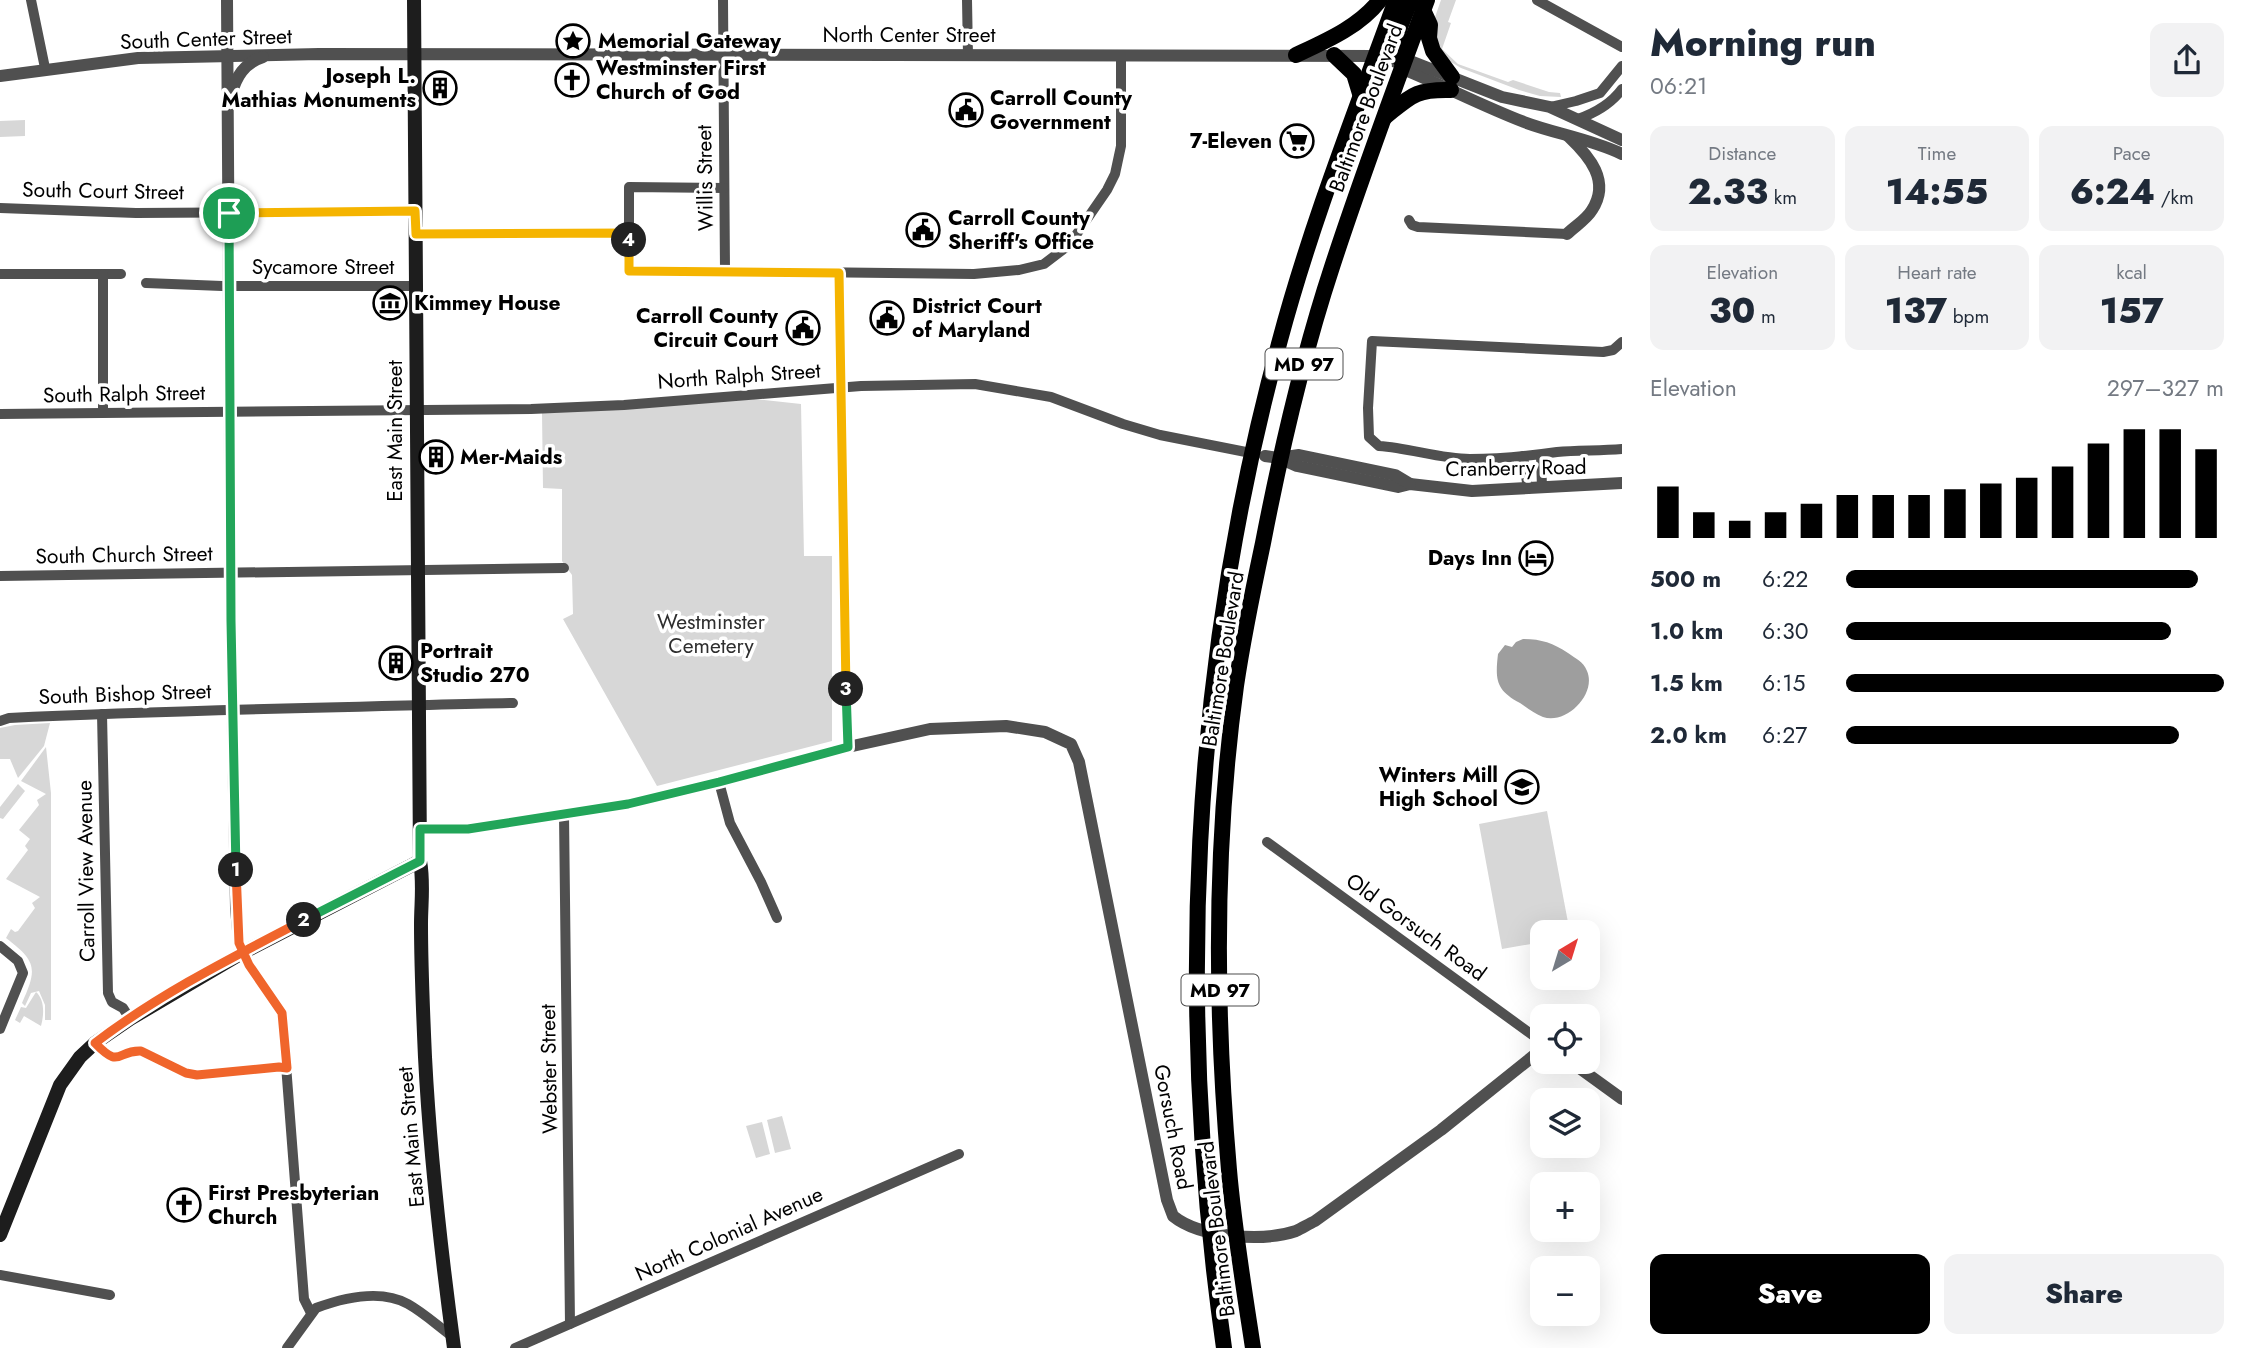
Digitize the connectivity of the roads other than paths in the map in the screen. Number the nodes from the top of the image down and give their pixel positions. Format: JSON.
{"nodes":[{"id":1,"x":31,"y":0,"type":"edge"},
{"id":2,"x":227,"y":0,"type":"edge"},
{"id":3,"x":414,"y":0,"type":"edge"},
{"id":4,"x":723,"y":0,"type":"edge"},
{"id":5,"x":967,"y":0,"type":"edge"},
{"id":6,"x":1380,"y":0,"type":"edge"},
{"id":7,"x":1396,"y":0,"type":"edge"},
{"id":8,"x":1537,"y":0,"type":"edge"},
{"id":9,"x":1420,"y":3,"type":"edge"},
{"id":10,"x":1622,"y":47,"type":"edge"},
{"id":11,"x":414,"y":54,"type":"junction"},
{"id":12,"x":723,"y":54,"type":"junction"},
{"id":13,"x":270,"y":55,"type":"junction"},
{"id":14,"x":968,"y":55,"type":"junction"},
{"id":15,"x":1296,"y":55,"type":"junction"},
{"id":16,"x":1334,"y":55,"type":"junction"},
{"id":17,"x":227,"y":56,"type":"junction"},
{"id":18,"x":1121,"y":56,"type":"junction"},
{"id":19,"x":1376,"y":56,"type":"junction"},
{"id":20,"x":1403,"y":64,"type":"junction"},
{"id":21,"x":1622,"y":66,"type":"edge"},
{"id":22,"x":45,"y":68,"type":"junction"},
{"id":23,"x":0,"y":76,"type":"edge"},
{"id":24,"x":1452,"y":84,"type":"junction"},
{"id":25,"x":1622,"y":89,"type":"edge"},
{"id":26,"x":1361,"y":97,"type":"junction"},
{"id":27,"x":1550,"y":107,"type":"junction"},
{"id":28,"x":1385,"y":117,"type":"junction"},
{"id":29,"x":1578,"y":119,"type":"junction"},
{"id":30,"x":228,"y":120,"type":"junction"},
{"id":31,"x":1526,"y":123,"type":"junction"},
{"id":32,"x":1566,"y":134,"type":"junction"},
{"id":33,"x":1622,"y":140,"type":"edge"},
{"id":34,"x":1622,"y":153,"type":"edge"},
{"id":35,"x":724,"y":188,"type":"junction"},
{"id":36,"x":0,"y":208,"type":"edge"},
{"id":37,"x":415,"y":211,"type":"junction"},
{"id":38,"x":229,"y":213,"type":"junction"},
{"id":39,"x":1409,"y":220,"type":"dead end"},
{"id":40,"x":629,"y":233,"type":"junction"},
{"id":41,"x":416,"y":234,"type":"junction"},
{"id":42,"x":1567,"y":234,"type":"joint"},
{"id":43,"x":725,"y":271,"type":"junction"},
{"id":44,"x":839,"y":273,"type":"junction"},
{"id":45,"x":0,"y":274,"type":"edge"},
{"id":46,"x":103,"y":274,"type":"junction"},
{"id":47,"x":121,"y":274,"type":"dead end"},
{"id":48,"x":146,"y":282,"type":"dead end"},
{"id":49,"x":229,"y":286,"type":"junction"},
{"id":50,"x":415,"y":286,"type":"junction"},
{"id":51,"x":1622,"y":342,"type":"edge"},
{"id":52,"x":842,"y":388,"type":"junction"},
{"id":53,"x":416,"y":410,"type":"junction"},
{"id":54,"x":103,"y":412,"type":"junction"},
{"id":55,"x":230,"y":412,"type":"junction"},
{"id":56,"x":0,"y":414,"type":"edge"},
{"id":57,"x":1622,"y":449,"type":"edge"},
{"id":58,"x":1265,"y":456,"type":"junction"},
{"id":59,"x":1523,"y":456,"type":"junction"},
{"id":60,"x":1541,"y":456,"type":"junction"},
{"id":61,"x":1622,"y":483,"type":"edge"},
{"id":62,"x":1542,"y":488,"type":"junction"},
{"id":63,"x":1528,"y":489,"type":"junction"},
{"id":64,"x":564,"y":568,"type":"dead end"},
{"id":65,"x":417,"y":569,"type":"junction"},
{"id":66,"x":231,"y":572,"type":"junction"},
{"id":67,"x":0,"y":576,"type":"edge"},
{"id":68,"x":513,"y":703,"type":"dead end"},
{"id":69,"x":419,"y":705,"type":"junction"},
{"id":70,"x":233,"y":709,"type":"junction"},
{"id":71,"x":102,"y":714,"type":"junction"},
{"id":72,"x":0,"y":721,"type":"edge"},
{"id":73,"x":848,"y":747,"type":"junction"},
{"id":74,"x":719,"y":782,"type":"junction"},
{"id":75,"x":564,"y":814,"type":"junction"},
{"id":76,"x":420,"y":829,"type":"junction"},
{"id":77,"x":1267,"y":842,"type":"dead end"},
{"id":78,"x":420,"y":861,"type":"junction"},
{"id":79,"x":777,"y":918,"type":"dead end"},
{"id":80,"x":0,"y":946,"type":"edge"},
{"id":81,"x":242,"y":953,"type":"junction"},
{"id":82,"x":130,"y":1018,"type":"junction"},
{"id":83,"x":0,"y":1028,"type":"edge"},
{"id":84,"x":1530,"y":1033,"type":"edge"},
{"id":85,"x":95,"y":1043,"type":"junction"},
{"id":86,"x":1530,"y":1059,"type":"edge"},
{"id":87,"x":1530,"y":1064,"type":"edge"},
{"id":88,"x":1520,"y":1067,"type":"junction"},
{"id":89,"x":287,"y":1068,"type":"junction"},
{"id":90,"x":1585,"y":1074,"type":"edge"},
{"id":91,"x":1622,"y":1100,"type":"edge"},
{"id":92,"x":958,"y":1154,"type":"dead end"},
{"id":93,"x":1210,"y":1231,"type":"junction"},
{"id":94,"x":0,"y":1235,"type":"edge"},
{"id":95,"x":1236,"y":1236,"type":"junction"},
{"id":96,"x":0,"y":1275,"type":"edge"},
{"id":97,"x":110,"y":1295,"type":"dead end"},
{"id":98,"x":311,"y":1313,"type":"junction"},
{"id":99,"x":570,"y":1324,"type":"junction"},
{"id":100,"x":453,"y":1343,"type":"edge"},
{"id":101,"x":287,"y":1348,"type":"edge"},
{"id":102,"x":514,"y":1348,"type":"edge"},
{"id":103,"x":1224,"y":1348,"type":"edge"},
{"id":104,"x":1254,"y":1348,"type":"edge"}],
"edges":[{"from":1,"to":22,"type":"street"},
{"from":2,"to":17,"type":"street"},
{"from":3,"to":11,"type":"main road","name":"East Main Street"},
{"from":4,"to":12,"type":"street","name":"Willis Street"},
{"from":5,"to":14,"type":"street"},
{"from":6,"to":15,"type":"highway"},
{"from":7,"to":19,"type":"highway","name":"Baltimore Boulevard","number":"MD 97"},
{"from":8,"to":10,"type":"street"},
{"from":9,"to":20,"type":"highway","name":"Baltimore Boulevard","number":"MD 97"},
{"from":9,"to":24,"type":"highway"},
{"from":11,"to":12,"type":"street","name":"North Center Street"},
{"from":11,"to":13,"type":"street","name":"South Center Street"},
{"from":11,"to":37,"type":"main road","name":"East Main Street"},
{"from":12,"to":14,"type":"street","name":"North Center Street"},
{"from":12,"to":35,"type":"street","name":"Willis Street"},
{"from":13,"to":17,"type":"street","name":"South Center Street"},
{"from":13,"to":30,"type":"street"},
{"from":14,"to":18,"type":"street","name":"North Center Street"},
{"from":15,"to":16,"type":"street","name":"North Center Street"},
{"from":15,"to":18,"type":"street","name":"North Center Street"},
{"from":16,"to":19,"type":"street","name":"North Center Street"},
{"from":16,"to":26,"type":"highway"},
{"from":17,"to":22,"type":"street","name":"South Center Street"},
{"from":17,"to":30,"type":"street"},
{"from":18,"to":44,"type":"street"},
{"from":19,"to":20,"type":"street","name":"North Center Street"},
{"from":19,"to":26,"type":"highway","name":"Baltimore Boulevard","number":"MD 97"},
{"from":20,"to":24,"type":"street","name":"North Center Street"},
{"from":20,"to":28,"type":"highway","name":"Baltimore Boulevard","number":"MD 97"},
{"from":21,"to":27,"type":"street"},
{"from":22,"to":23,"type":"street","name":"South Center Street"},
{"from":24,"to":27,"type":"street","name":"North Center Street"},
{"from":24,"to":28,"type":"highway"},
{"from":24,"to":31,"type":"street","name":"North Center Street"},
{"from":25,"to":29,"type":"street"},
{"from":26,"to":58,"type":"highway","name":"Baltimore Boulevard","number":"MD 97"},
{"from":27,"to":29,"type":"street","name":"North Center Street"},
{"from":28,"to":58,"type":"highway","name":"Baltimore Boulevard","number":"MD 97"},
{"from":29,"to":31,"type":"street"},
{"from":29,"to":33,"type":"street","name":"North Center Street"},
{"from":30,"to":38,"type":"street"},
{"from":31,"to":32,"type":"street","name":"North Center Street"},
{"from":32,"to":34,"type":"street","name":"North Center Street"},
{"from":32,"to":42,"type":"street"},
{"from":35,"to":40,"type":"street"},
{"from":35,"to":43,"type":"street","name":"Willis Street"},
{"from":36,"to":38,"type":"street","name":"South Court Street"},
{"from":37,"to":38,"type":"street","name":"South Court Street"},
{"from":37,"to":41,"type":"main road","name":"East Main Street"},
{"from":38,"to":49,"type":"street"},
{"from":39,"to":42,"type":"street"},
{"from":40,"to":41,"type":"street"},
{"from":40,"to":43,"type":"street"},
{"from":41,"to":50,"type":"main road","name":"East Main Street"},
{"from":43,"to":44,"type":"street"},
{"from":44,"to":52,"type":"street"},
{"from":45,"to":46,"type":"street"},
{"from":46,"to":47,"type":"street"},
{"from":46,"to":54,"type":"street"},
{"from":48,"to":49,"type":"street","name":"Sycamore Street"},
{"from":49,"to":50,"type":"street","name":"Sycamore Street"},
{"from":49,"to":55,"type":"street"},
{"from":50,"to":53,"type":"main road","name":"East Main Street"},
{"from":51,"to":59,"type":"street"},
{"from":52,"to":53,"type":"street","name":"North Ralph Street"},
{"from":52,"to":58,"type":"street","name":"North Ralph Street"},
{"from":52,"to":73,"type":"street"},
{"from":53,"to":55,"type":"street","name":"South Ralph Street"},
{"from":53,"to":65,"type":"main road","name":"East Main Street"},
{"from":54,"to":55,"type":"street","name":"South Ralph Street"},
{"from":54,"to":56,"type":"street","name":"South Ralph Street"},
{"from":55,"to":66,"type":"street"},
{"from":57,"to":60,"type":"street"},
{"from":58,"to":63,"type":"street","name":"Cranberry Road"},
{"from":58,"to":93,"type":"highway","name":"Baltimore Boulevard","number":"MD 97"},
{"from":58,"to":95,"type":"highway","name":"Baltimore Boulevard","number":"MD 97"},
{"from":59,"to":60,"type":"street"},
{"from":59,"to":63,"type":"street"},
{"from":60,"to":62,"type":"street"},
{"from":61,"to":62,"type":"street","name":"Cranberry Road"},
{"from":62,"to":63,"type":"street","name":"Cranberry Road"},
{"from":64,"to":65,"type":"street","name":"South Church Street"},
{"from":65,"to":66,"type":"street","name":"South Church Street"},
{"from":65,"to":69,"type":"main road","name":"East Main Street"},
{"from":66,"to":67,"type":"street","name":"South Church Street"},
{"from":66,"to":70,"type":"street"},
{"from":68,"to":69,"type":"street","name":"South Bishop Street"},
{"from":69,"to":70,"type":"street","name":"South Bishop Street"},
{"from":69,"to":76,"type":"main road","name":"East Main Street"},
{"from":70,"to":71,"type":"street","name":"South Bishop Street"},
{"from":70,"to":81,"type":"street"},
{"from":71,"to":72,"type":"street","name":"South Bishop Street"},
{"from":71,"to":82,"type":"street","name":"Carroll View Avenue"},
{"from":73,"to":74,"type":"street"},
{"from":73,"to":93,"type":"street","name":"Gorsuch Road"},
{"from":74,"to":75,"type":"street"},
{"from":74,"to":79,"type":"street"},
{"from":75,"to":76,"type":"street"},
{"from":75,"to":99,"type":"street","name":"Webster Street"},
{"from":76,"to":78,"type":"main road","name":"East Main Street"},
{"from":77,"to":84,"type":"street","name":"Old Gorsuch Road"},
{"from":78,"to":81,"type":"main road"},
{"from":78,"to":100,"type":"main road","name":"East Main Street"},
{"from":80,"to":83,"type":"street"},
{"from":81,"to":82,"type":"main road"},
{"from":81,"to":89,"type":"street"},
{"from":82,"to":85,"type":"main road"},
{"from":85,"to":89,"type":"street"},
{"from":85,"to":94,"type":"main road"},
{"from":86,"to":88,"type":"street","name":"Gorsuch Road"},
{"from":87,"to":88,"type":"street"},
{"from":88,"to":95,"type":"street","name":"Gorsuch Road"},
{"from":89,"to":98,"type":"street"},
{"from":90,"to":91,"type":"street"},
{"from":92,"to":99,"type":"street","name":"North Colonial Avenue"},
{"from":93,"to":95,"type":"street","name":"Gorsuch Road"},
{"from":93,"to":103,"type":"highway","name":"Baltimore Boulevard","number":"MD 97"},
{"from":95,"to":104,"type":"highway","name":"Baltimore Boulevard","number":"MD 97"},
{"from":96,"to":97,"type":"street"},
{"from":98,"to":100,"type":"street"},
{"from":98,"to":101,"type":"street"},
{"from":99,"to":102,"type":"street","name":"North Colonial Avenue"}]}
